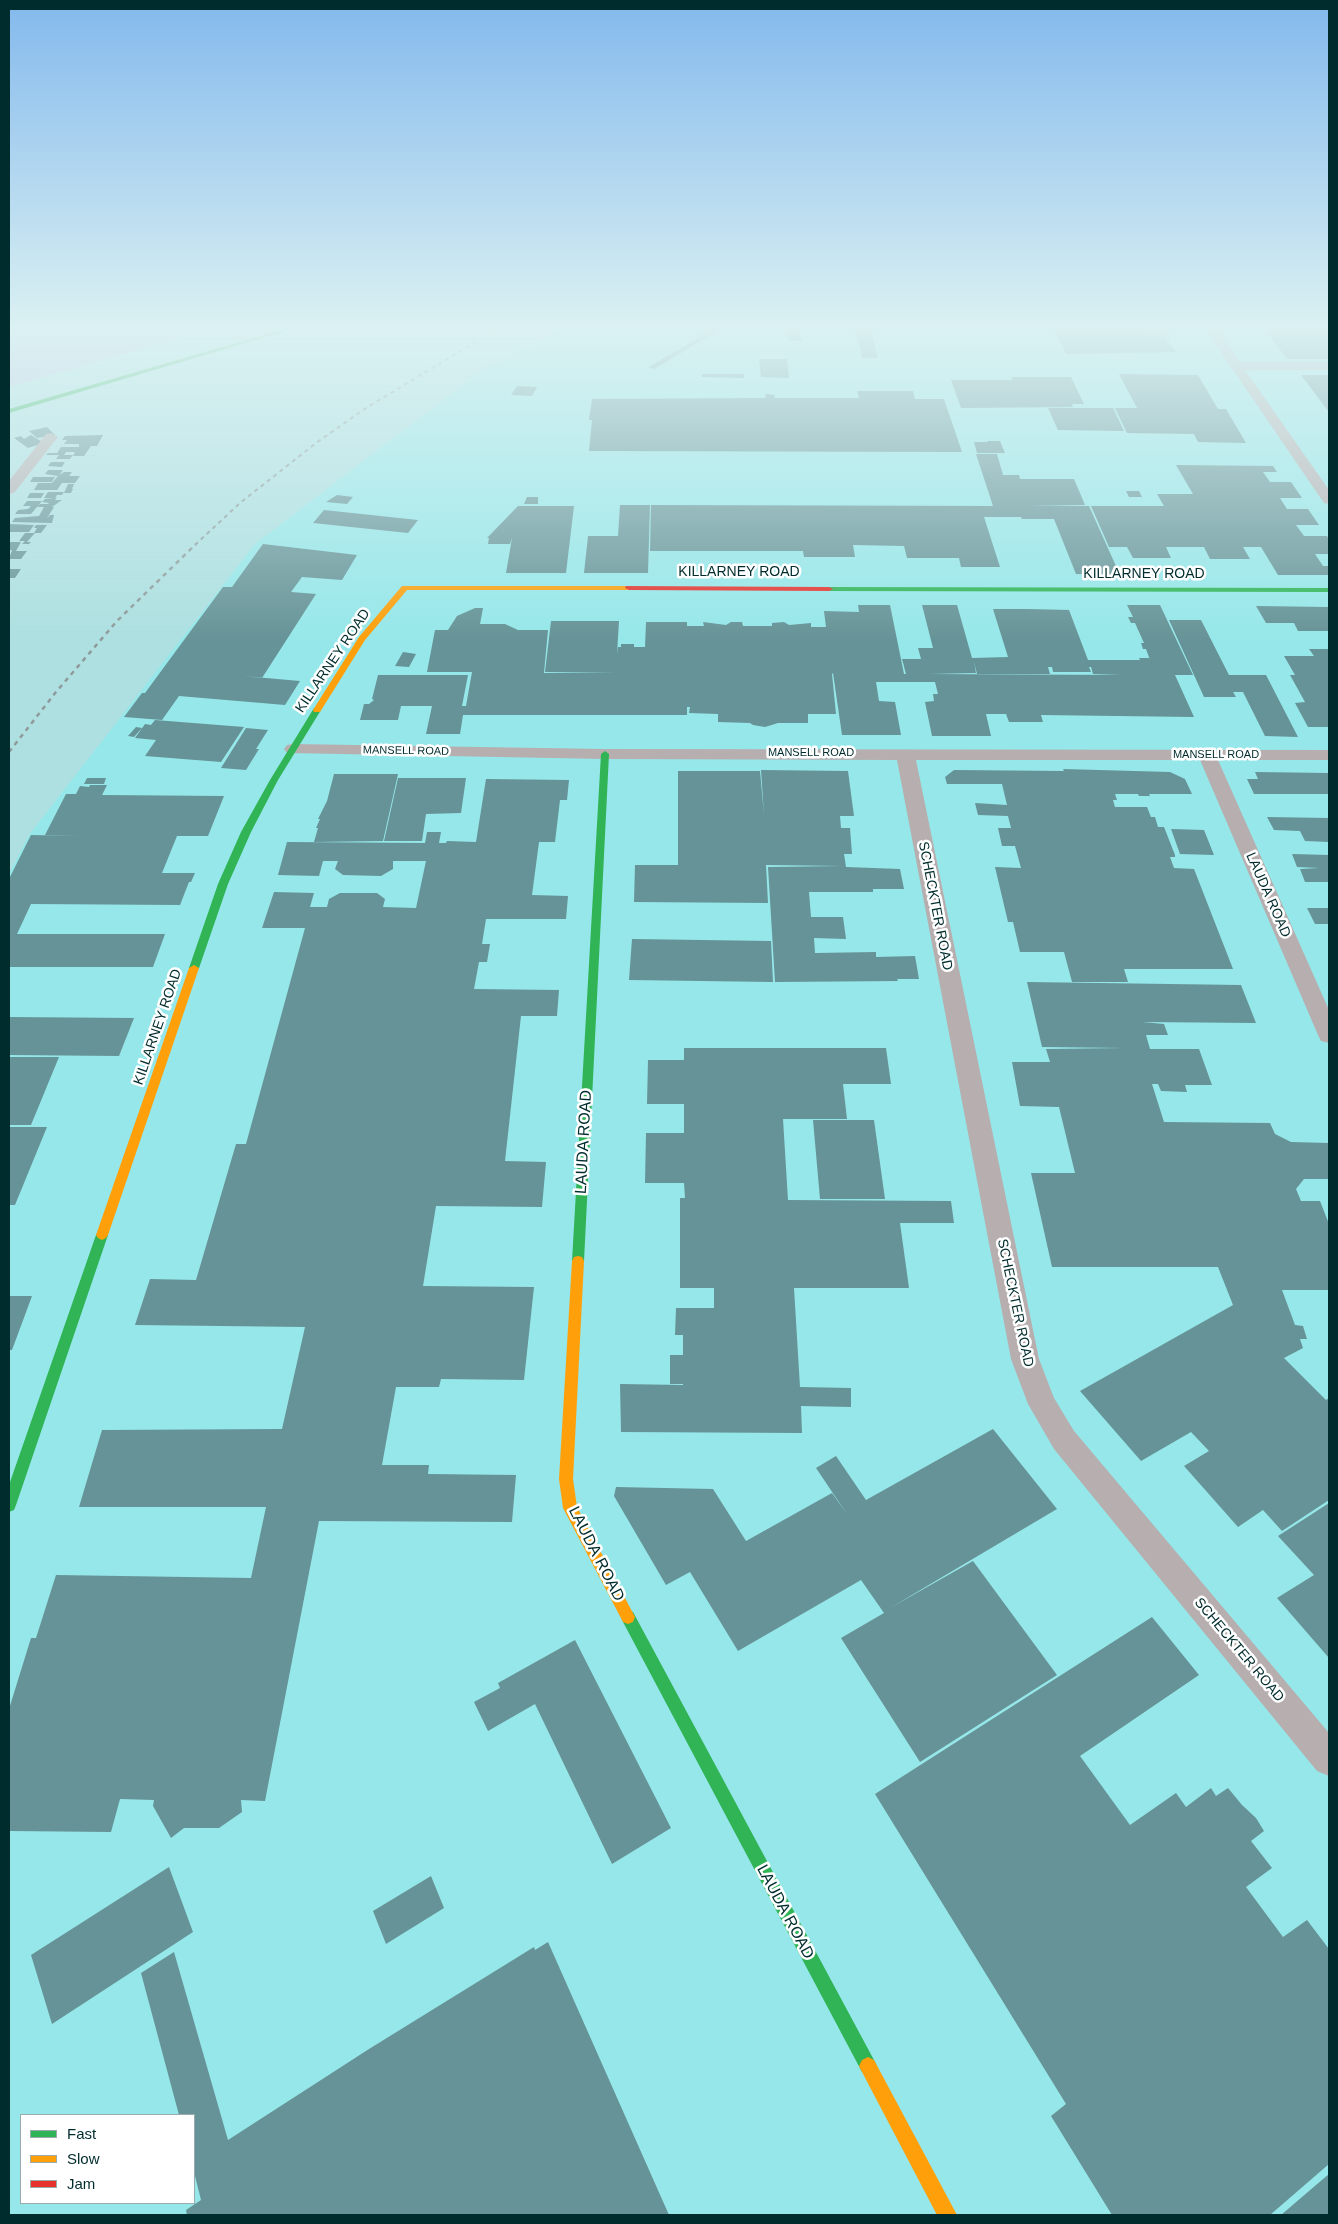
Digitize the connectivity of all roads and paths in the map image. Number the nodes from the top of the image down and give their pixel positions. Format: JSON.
{"nodes":[{"id":1,"x":1282,"y":433,"type":"edge"},
{"id":2,"x":50,"y":437,"type":"dead end"},
{"id":3,"x":15,"y":472,"type":"edge"},
{"id":4,"x":9,"y":490,"type":"edge"},
{"id":5,"x":1329,"y":500,"type":"edge"},
{"id":6,"x":1329,"y":590,"type":"edge"},
{"id":7,"x":293,"y":749,"type":"junction"},
{"id":8,"x":904,"y":753,"type":"junction"},
{"id":9,"x":605,"y":754,"type":"junction"},
{"id":10,"x":1329,"y":754,"type":"edge"},
{"id":11,"x":1207,"y":755,"type":"junction"},
{"id":12,"x":1329,"y":1035,"type":"edge"},
{"id":13,"x":9,"y":1505,"type":"edge"},
{"id":14,"x":1329,"y":1759,"type":"edge"},
{"id":15,"x":947,"y":2215,"type":"edge"}],
"edges":[{"from":1,"to":5,"type":"street"},
{"from":2,"to":3,"type":"street"},
{"from":3,"to":4,"type":"street"},
{"from":6,"to":7,"type":"main road","name":"KILLARNEY ROAD"},
{"from":7,"to":9,"type":"street","name":"MANSELL ROAD"},
{"from":7,"to":13,"type":"main road","name":"KILLARNEY ROAD"},
{"from":8,"to":9,"type":"street","name":"MANSELL ROAD"},
{"from":8,"to":11,"type":"street","name":"MANSELL ROAD"},
{"from":8,"to":14,"type":"street","name":"SCHECKTER ROAD"},
{"from":9,"to":15,"type":"main road","name":"LAUDA ROAD"},
{"from":10,"to":11,"type":"street","name":"MANSELL ROAD"},
{"from":11,"to":12,"type":"street","name":"LAUDA ROAD"}]}
